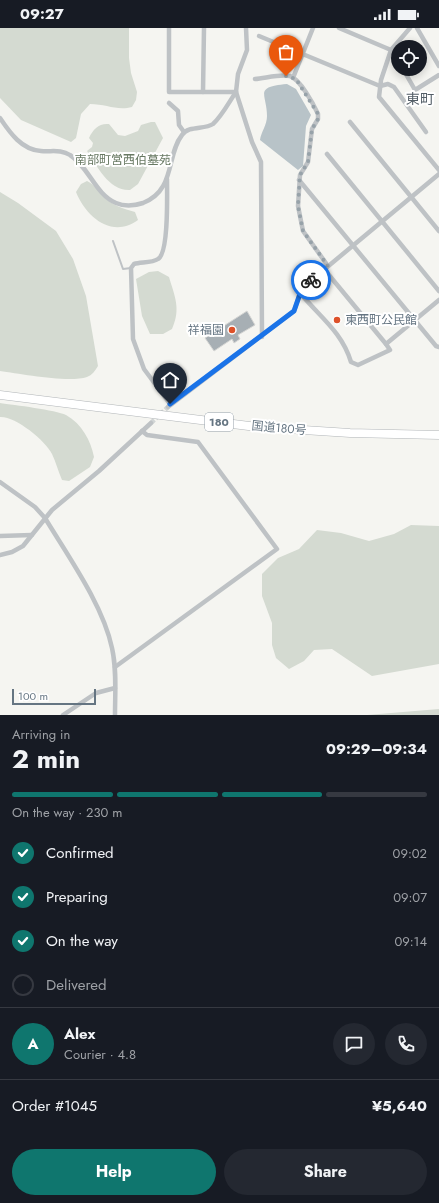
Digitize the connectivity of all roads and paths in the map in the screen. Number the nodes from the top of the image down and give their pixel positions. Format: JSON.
{"nodes":[{"id":1,"x":169,"y":28,"type":"edge"},
{"id":2,"x":204,"y":28,"type":"edge"},
{"id":3,"x":246,"y":28,"type":"edge"},
{"id":4,"x":313,"y":28,"type":"edge"},
{"id":5,"x":339,"y":28,"type":"edge"},
{"id":6,"x":410,"y":28,"type":"edge"},
{"id":7,"x":417,"y":28,"type":"edge"},
{"id":8,"x":259,"y":36,"type":"dead end"},
{"id":9,"x":400,"y":40,"type":"edge"},
{"id":10,"x":391,"y":50,"type":"joint"},
{"id":11,"x":302,"y":54,"type":"junction"},
{"id":12,"x":439,"y":66,"type":"edge"},
{"id":13,"x":439,"y":75,"type":"edge"},
{"id":14,"x":407,"y":76,"type":"edge"},
{"id":15,"x":293,"y":78,"type":"junction"},
{"id":16,"x":255,"y":79,"type":"dead end"},
{"id":17,"x":380,"y":86,"type":"junction"},
{"id":18,"x":203,"y":92,"type":"junction"},
{"id":19,"x":236,"y":92,"type":"junction"},
{"id":20,"x":169,"y":103,"type":"dead end"},
{"id":21,"x":0,"y":118,"type":"edge"},
{"id":22,"x":350,"y":122,"type":"dead end"},
{"id":23,"x":184,"y":132,"type":"junction"},
{"id":24,"x":426,"y":132,"type":"dead end"},
{"id":25,"x":327,"y":154,"type":"dead end"},
{"id":26,"x":439,"y":170,"type":"edge"},
{"id":27,"x":439,"y":174,"type":"edge"},
{"id":28,"x":167,"y":179,"type":"junction"},
{"id":29,"x":300,"y":180,"type":"junction"},
{"id":30,"x":411,"y":197,"type":"junction"},
{"id":31,"x":381,"y":222,"type":"junction"},
{"id":32,"x":439,"y":231,"type":"edge"},
{"id":33,"x":113,"y":240,"type":"dead end"},
{"id":34,"x":353,"y":245,"type":"junction"},
{"id":35,"x":131,"y":268,"type":"junction"},
{"id":36,"x":326,"y":268,"type":"junction"},
{"id":37,"x":439,"y":291,"type":"edge"},
{"id":38,"x":301,"y":294,"type":"junction"},
{"id":39,"x":439,"y":300,"type":"edge"},
{"id":40,"x":416,"y":321,"type":"junction"},
{"id":41,"x":262,"y":337,"type":"junction"},
{"id":42,"x":386,"y":344,"type":"junction"},
{"id":43,"x":439,"y":347,"type":"edge"},
{"id":44,"x":0,"y":395,"type":"edge"},
{"id":45,"x":151,"y":422,"type":"tunnel mouth"},
{"id":46,"x":142,"y":431,"type":"junction"},
{"id":47,"x":439,"y":435,"type":"edge"},
{"id":48,"x":0,"y":482,"type":"edge"},
{"id":49,"x":45,"y":518,"type":"junction"},
{"id":50,"x":32,"y":535,"type":"junction"},
{"id":51,"x":0,"y":536,"type":"edge"},
{"id":52,"x":0,"y":555,"type":"edge"},
{"id":53,"x":115,"y":667,"type":"junction"},
{"id":54,"x":115,"y":688,"type":"junction"},
{"id":55,"x":63,"y":715,"type":"edge"},
{"id":56,"x":115,"y":715,"type":"edge"}],
"edges":[{"from":1,"to":18,"type":"street"},
{"from":2,"to":18,"type":"street"},
{"from":3,"to":19,"type":"street"},
{"from":4,"to":11,"type":"street"},
{"from":5,"to":10,"type":"street"},
{"from":6,"to":9,"type":"street"},
{"from":7,"to":12,"type":"street"},
{"from":8,"to":11,"type":"street"},
{"from":10,"to":17,"type":"street"},
{"from":11,"to":15,"type":"street"},
{"from":11,"to":17,"type":"street"},
{"from":13,"to":14,"type":"street"},
{"from":15,"to":16,"type":"street"},
{"from":15,"to":29,"type":"street"},
{"from":17,"to":24,"type":"street"},
{"from":17,"to":26,"type":"street"},
{"from":18,"to":19,"type":"street"},
{"from":19,"to":23,"type":"street"},
{"from":19,"to":41,"type":"street"},
{"from":20,"to":23,"type":"street"},
{"from":21,"to":28,"type":"street"},
{"from":22,"to":30,"type":"street"},
{"from":23,"to":28,"type":"street"},
{"from":25,"to":31,"type":"street"},
{"from":27,"to":30,"type":"street"},
{"from":28,"to":35,"type":"street"},
{"from":29,"to":34,"type":"street"},
{"from":29,"to":36,"type":"street"},
{"from":30,"to":31,"type":"street"},
{"from":30,"to":32,"type":"street"},
{"from":31,"to":34,"type":"street"},
{"from":31,"to":37,"type":"street"},
{"from":33,"to":35,"type":"lane"},
{"from":34,"to":36,"type":"street"},
{"from":34,"to":40,"type":"street"},
{"from":35,"to":41,"type":"street"},
{"from":36,"to":38,"type":"street"},
{"from":36,"to":42,"type":"street"},
{"from":38,"to":41,"type":"street"},
{"from":38,"to":42,"type":"street"},
{"from":39,"to":40,"type":"street"},
{"from":40,"to":42,"type":"street"},
{"from":40,"to":43,"type":"street"},
{"from":44,"to":47,"type":"highway","name":"国道180号","number":"180"},
{"from":45,"to":46,"type":"street"},
{"from":46,"to":49,"type":"street"},
{"from":46,"to":53,"type":"street"},
{"from":48,"to":49,"type":"street"},
{"from":49,"to":50,"type":"street"},
{"from":49,"to":53,"type":"street"},
{"from":50,"to":51,"type":"street"},
{"from":50,"to":52,"type":"street"},
{"from":53,"to":54,"type":"street"},
{"from":54,"to":55,"type":"street"},
{"from":54,"to":56,"type":"street"}]}
